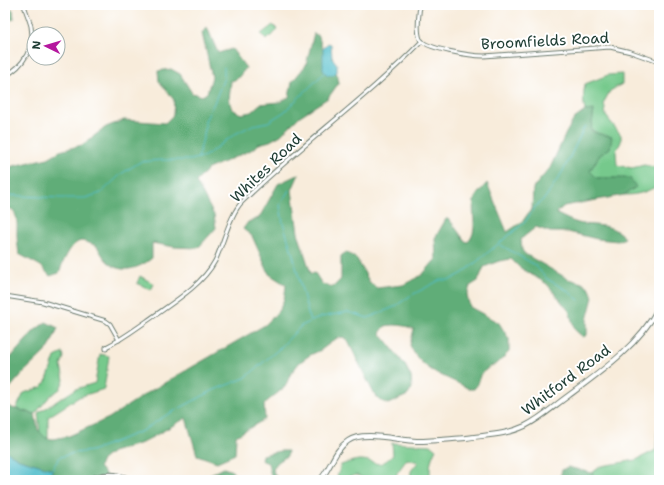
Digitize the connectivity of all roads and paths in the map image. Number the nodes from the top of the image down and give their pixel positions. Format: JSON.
{"nodes":[{"id":1,"x":24,"y":5,"type":"edge"},
{"id":2,"x":420,"y":5,"type":"edge"},
{"id":3,"x":422,"y":42,"type":"junction"},
{"id":4,"x":659,"y":62,"type":"edge"},
{"id":5,"x":5,"y":76,"type":"edge"},
{"id":6,"x":5,"y":296,"type":"edge"},
{"id":7,"x":659,"y":307,"type":"edge"},
{"id":8,"x":119,"y":340,"type":"junction"},
{"id":9,"x":106,"y":349,"type":"dead end"},
{"id":10,"x":88,"y":480,"type":"edge"},
{"id":11,"x":132,"y":480,"type":"edge"},
{"id":12,"x":320,"y":480,"type":"edge"}],
"edges":[{"from":1,"to":5,"type":"street"},
{"from":2,"to":3,"type":"street"},
{"from":3,"to":4,"type":"street","name":"Broomfields Road"},
{"from":3,"to":8,"type":"street","name":"Whites Road"},
{"from":6,"to":8,"type":"street"},
{"from":7,"to":12,"type":"main road","name":"Whitford Road"},
{"from":8,"to":9,"type":"street","name":"Whites Road"},
{"from":10,"to":11,"type":"main road"}]}
